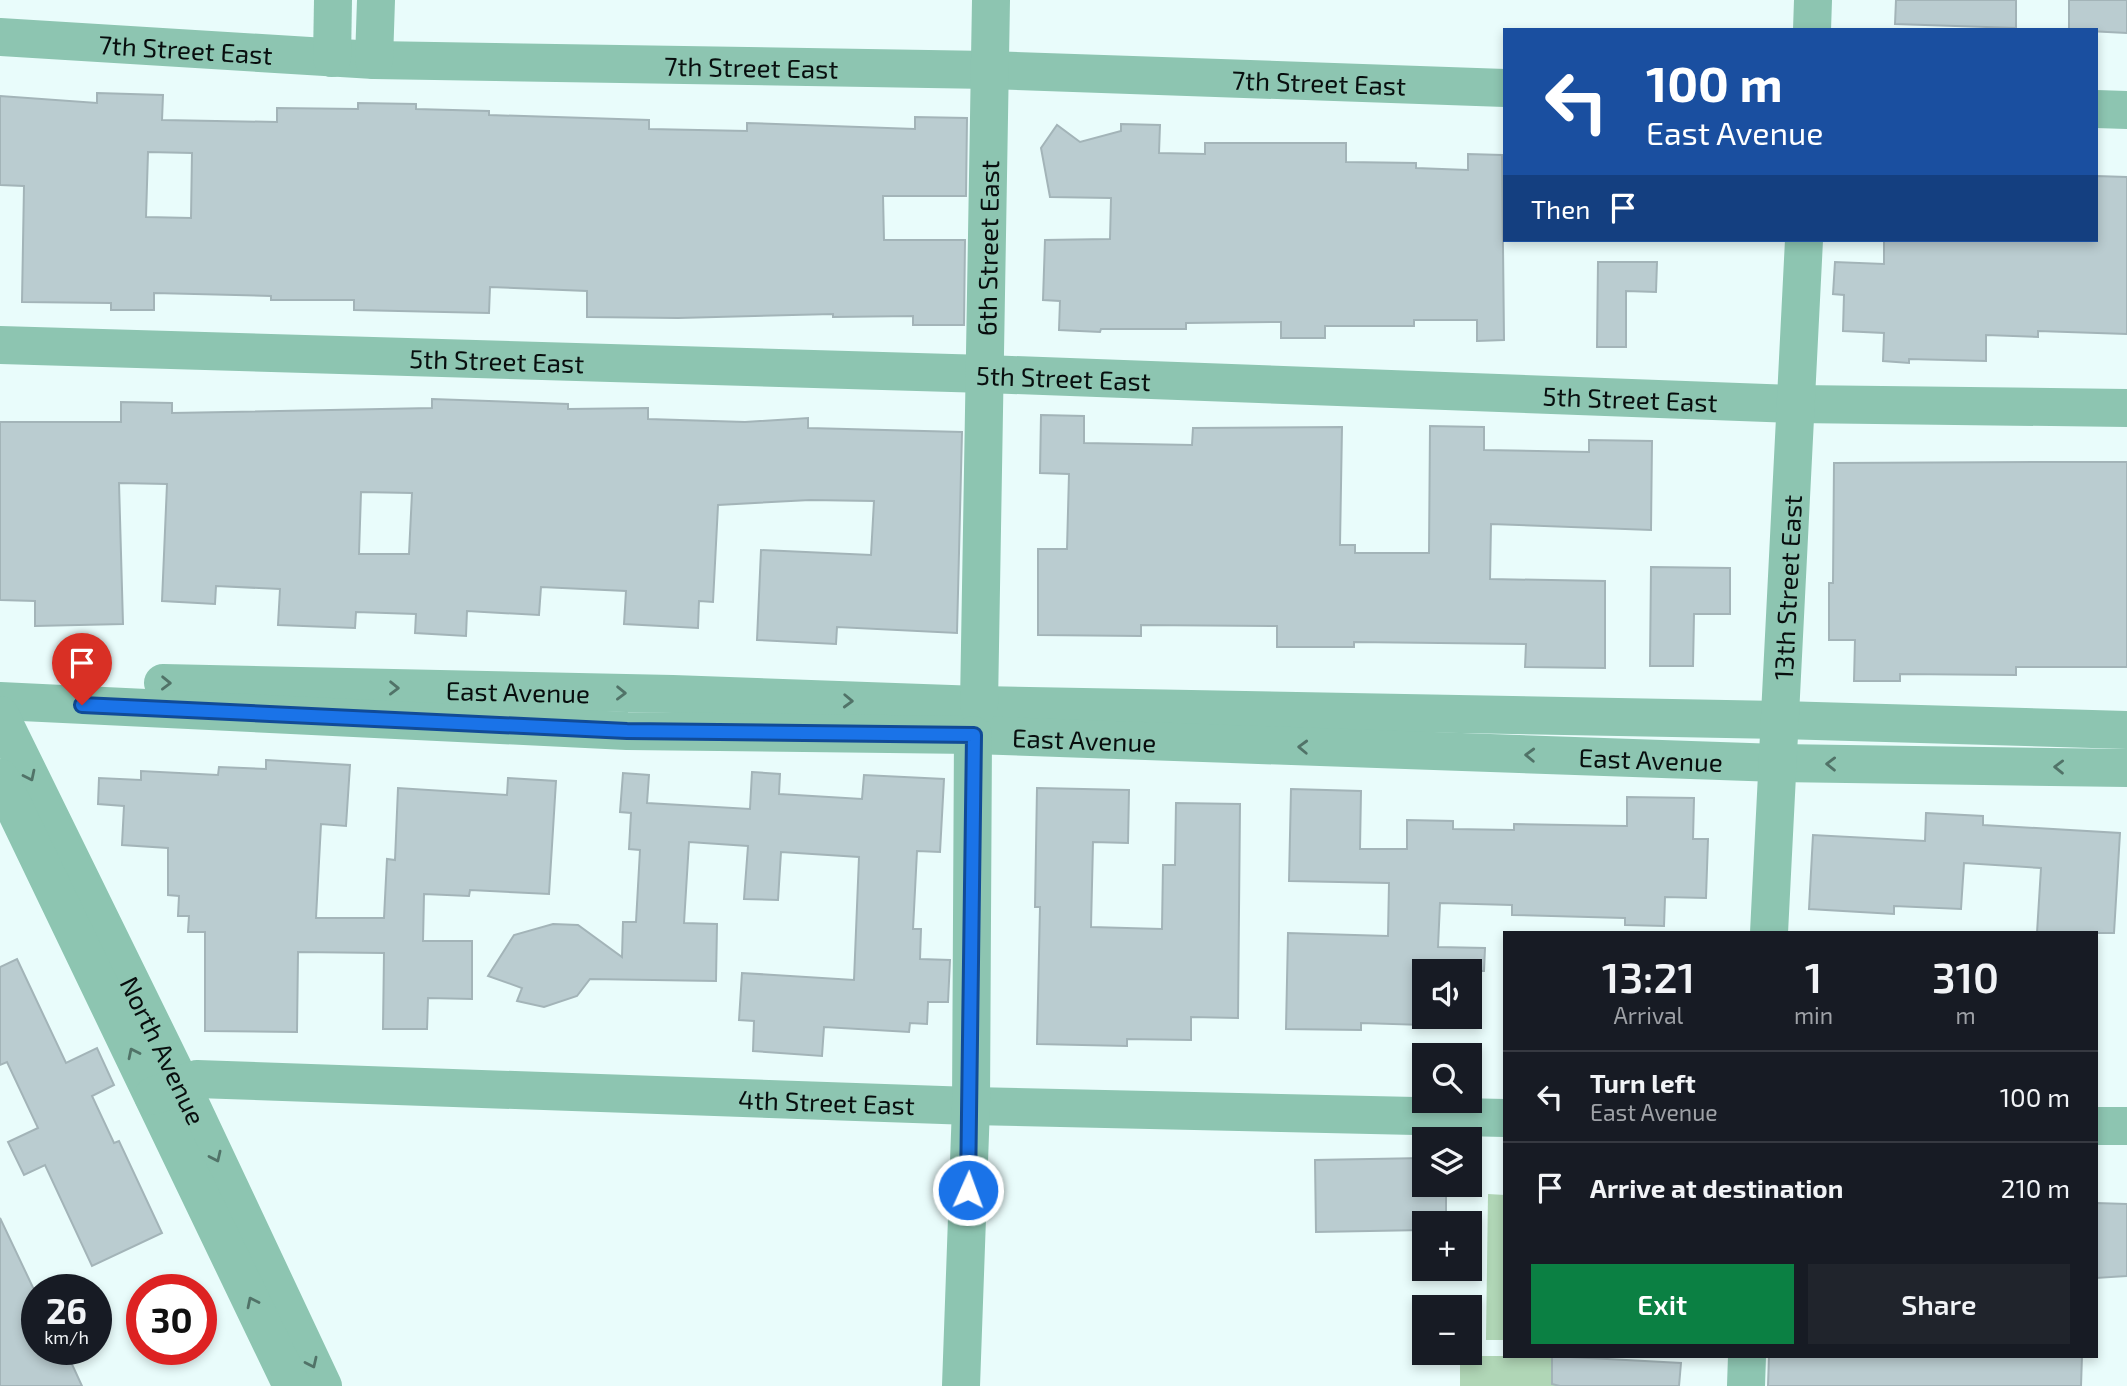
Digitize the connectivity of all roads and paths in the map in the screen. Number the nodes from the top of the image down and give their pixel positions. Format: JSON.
{"nodes":[{"id":1,"x":333,"y":0,"type":"edge"},
{"id":2,"x":376,"y":0,"type":"edge"},
{"id":3,"x":990,"y":0,"type":"edge"},
{"id":4,"x":1813,"y":0,"type":"edge"},
{"id":5,"x":1812,"y":28,"type":"edge"},
{"id":6,"x":0,"y":37,"type":"edge"},
{"id":7,"x":332,"y":58,"type":"junction"},
{"id":8,"x":374,"y":60,"type":"junction"},
{"id":9,"x":989,"y":70,"type":"junction"},
{"id":10,"x":1503,"y":88,"type":"edge"},
{"id":11,"x":2098,"y":108,"type":"edge"},
{"id":12,"x":2127,"y":110,"type":"edge"},
{"id":13,"x":1804,"y":242,"type":"edge"},
{"id":14,"x":0,"y":345,"type":"edge"},
{"id":15,"x":986,"y":374,"type":"junction"},
{"id":16,"x":1796,"y":404,"type":"junction"},
{"id":17,"x":2127,"y":408,"type":"edge"},
{"id":18,"x":0,"y":680,"type":"edge"},
{"id":19,"x":0,"y":701,"type":"edge"},
{"id":20,"x":0,"y":715,"type":"edge"},
{"id":21,"x":976,"y":720,"type":"junction"},
{"id":22,"x":1781,"y":720,"type":"junction"},
{"id":23,"x":2127,"y":730,"type":"edge"},
{"id":24,"x":1779,"y":763,"type":"junction"},
{"id":25,"x":2127,"y":768,"type":"edge"},
{"id":26,"x":0,"y":778,"type":"edge"},
{"id":27,"x":1769,"y":931,"type":"edge"},
{"id":28,"x":167,"y":1090,"type":"junction"},
{"id":29,"x":971,"y":1107,"type":"junction"},
{"id":30,"x":1503,"y":1118,"type":"edge"},
{"id":31,"x":2098,"y":1126,"type":"edge"},
{"id":32,"x":2127,"y":1126,"type":"edge"},
{"id":33,"x":1747,"y":1358,"type":"edge"},
{"id":34,"x":292,"y":1386,"type":"edge"},
{"id":35,"x":323,"y":1386,"type":"edge"},
{"id":36,"x":961,"y":1386,"type":"edge"},
{"id":37,"x":1746,"y":1386,"type":"edge"}],
"edges":[{"from":1,"to":7,"type":"street"},
{"from":2,"to":8,"type":"street"},
{"from":3,"to":9,"type":"street","name":"6th Street East"},
{"from":4,"to":5,"type":"street"},
{"from":6,"to":7,"type":"street","name":"7th Street East"},
{"from":7,"to":8,"type":"street","name":"7th Street East"},
{"from":8,"to":9,"type":"street","name":"7th Street East"},
{"from":9,"to":10,"type":"street","name":"7th Street East"},
{"from":9,"to":15,"type":"street","name":"6th Street East"},
{"from":11,"to":12,"type":"street"},
{"from":13,"to":16,"type":"street","name":"13th Street East"},
{"from":14,"to":15,"type":"street","name":"5th Street East"},
{"from":15,"to":16,"type":"street","name":"5th Street East"},
{"from":15,"to":21,"type":"street","name":"6th Street East"},
{"from":16,"to":17,"type":"street","name":"5th Street East"},
{"from":16,"to":22,"type":"street","name":"13th Street East"},
{"from":18,"to":21,"type":"street","name":"East Avenue","one_way":true},
{"from":19,"to":21,"type":"street","name":"East Avenue"},
{"from":20,"to":28,"type":"street","name":"North Avenue","one_way":true},
{"from":21,"to":22,"type":"street","name":"East Avenue"},
{"from":24,"to":21,"type":"street","name":"East Avenue","one_way":true},
{"from":21,"to":29,"type":"street","name":"6th Street East"},
{"from":22,"to":23,"type":"street","name":"East Avenue"},
{"from":22,"to":24,"type":"street","name":"13th Street East"},
{"from":25,"to":24,"type":"street","name":"East Avenue","one_way":true},
{"from":24,"to":27,"type":"street","name":"13th Street East"},
{"from":28,"to":26,"type":"street","name":"North Avenue","one_way":true},
{"from":28,"to":29,"type":"street","name":"4th Street East"},
{"from":34,"to":28,"type":"street","name":"North Avenue","one_way":true},
{"from":28,"to":35,"type":"street","name":"North Avenue","one_way":true},
{"from":29,"to":30,"type":"street","name":"4th Street East"},
{"from":29,"to":36,"type":"street","name":"6th Street East"},
{"from":31,"to":32,"type":"street"},
{"from":33,"to":37,"type":"street"}]}
